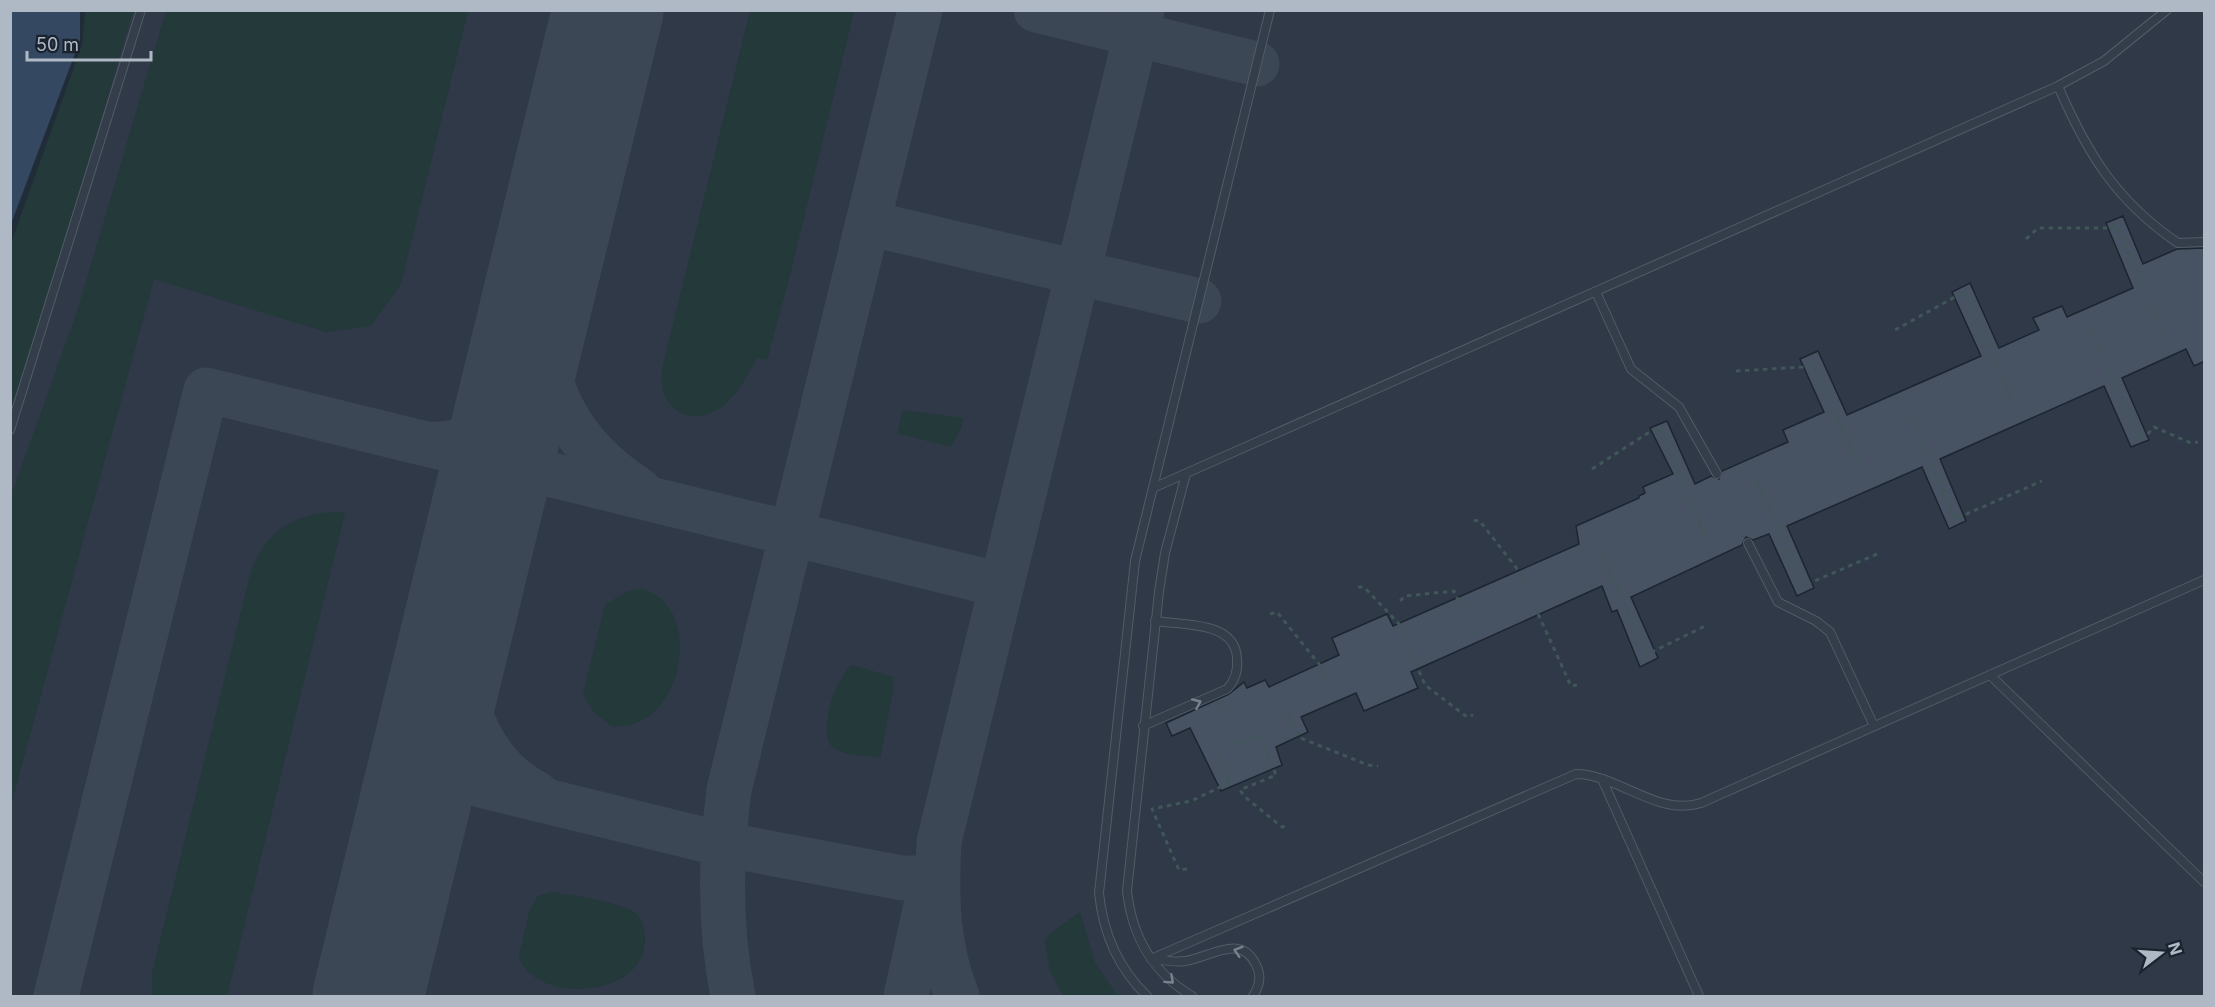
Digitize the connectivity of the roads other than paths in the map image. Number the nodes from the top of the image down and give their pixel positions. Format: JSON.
{"nodes":[{"id":1,"x":141,"y":10,"type":"edge"},
{"id":2,"x":1270,"y":10,"type":"edge"},
{"id":3,"x":2167,"y":10,"type":"edge"},
{"id":4,"x":2058,"y":86,"type":"junction"},
{"id":5,"x":2205,"y":242,"type":"edge"},
{"id":6,"x":1596,"y":292,"type":"junction"},
{"id":7,"x":10,"y":430,"type":"edge"},
{"id":8,"x":1186,"y":474,"type":"junction"},
{"id":9,"x":1717,"y":474,"type":"dead end"},
{"id":10,"x":1153,"y":488,"type":"junction"},
{"id":11,"x":1748,"y":543,"type":"dead end"},
{"id":12,"x":2205,"y":580,"type":"edge"},
{"id":13,"x":1155,"y":621,"type":"junction"},
{"id":14,"x":1990,"y":675,"type":"junction"},
{"id":15,"x":1143,"y":726,"type":"junction"},
{"id":16,"x":1875,"y":726,"type":"junction"},
{"id":17,"x":1602,"y":779,"type":"junction"},
{"id":18,"x":2205,"y":882,"type":"edge"},
{"id":19,"x":1151,"y":959,"type":"junction"},
{"id":20,"x":1147,"y":996,"type":"edge"},
{"id":21,"x":1192,"y":996,"type":"edge"},
{"id":22,"x":1253,"y":996,"type":"edge"},
{"id":23,"x":1699,"y":996,"type":"edge"}],
"edges":[{"from":1,"to":7,"type":"lane"},
{"from":2,"to":10,"type":"lane"},
{"from":3,"to":4,"type":"lane"},
{"from":4,"to":5,"type":"lane"},
{"from":4,"to":6,"type":"lane"},
{"from":6,"to":8,"type":"lane"},
{"from":6,"to":9,"type":"lane"},
{"from":8,"to":10,"type":"lane"},
{"from":8,"to":13,"type":"lane"},
{"from":10,"to":20,"type":"lane"},
{"from":11,"to":16,"type":"lane"},
{"from":12,"to":14,"type":"lane"},
{"from":13,"to":15,"type":"lane"},
{"from":15,"to":13,"type":"lane","one_way":true},
{"from":14,"to":16,"type":"lane"},
{"from":14,"to":18,"type":"lane"},
{"from":15,"to":19,"type":"lane"},
{"from":16,"to":17,"type":"lane"},
{"from":17,"to":19,"type":"lane"},
{"from":17,"to":23,"type":"lane"},
{"from":19,"to":21,"type":"lane","one_way":true},
{"from":22,"to":19,"type":"lane","one_way":true}]}
